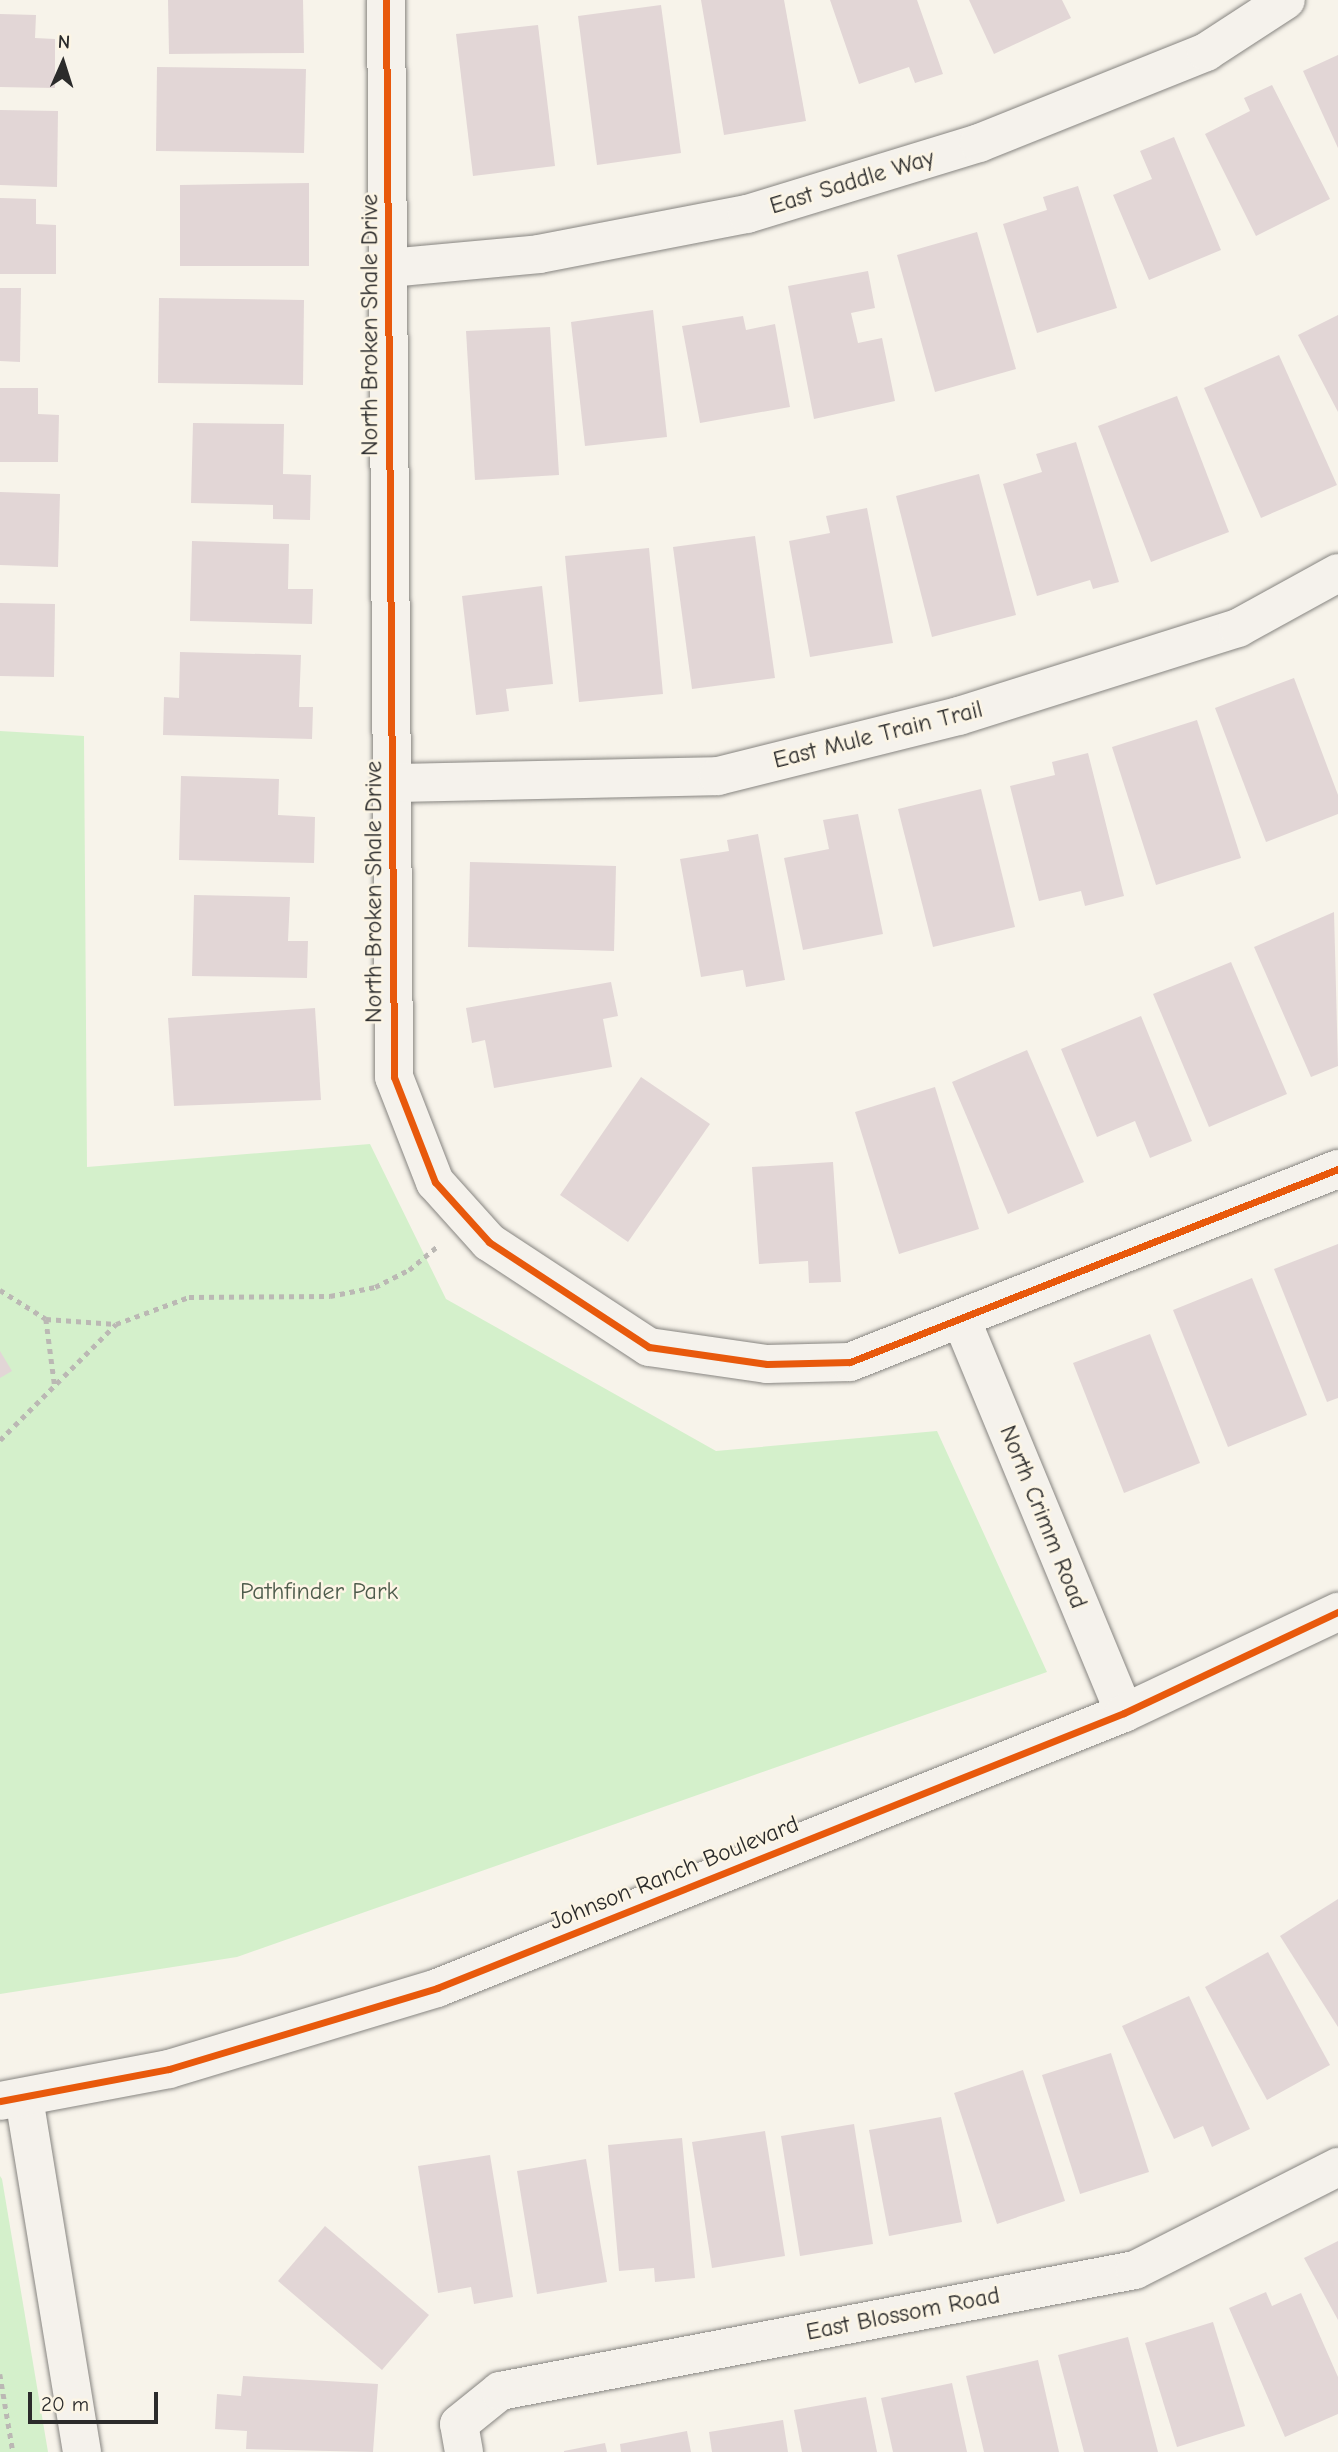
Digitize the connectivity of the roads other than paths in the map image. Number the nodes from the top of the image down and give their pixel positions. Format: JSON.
{"nodes":[{"id":1,"x":386,"y":0,"type":"edge"},
{"id":2,"x":1286,"y":0,"type":"edge"},
{"id":3,"x":389,"y":268,"type":"junction"},
{"id":4,"x":1338,"y":573,"type":"edge"},
{"id":5,"x":393,"y":783,"type":"junction"},
{"id":6,"x":1338,"y":1169,"type":"edge"},
{"id":7,"x":962,"y":1321,"type":"junction"},
{"id":8,"x":1338,"y":1612,"type":"edge"},
{"id":9,"x":1124,"y":1713,"type":"junction"},
{"id":10,"x":12,"y":2100,"type":"edge"},
{"id":11,"x":1338,"y":2167,"type":"edge"},
{"id":12,"x":461,"y":2438,"type":"edge"},
{"id":13,"x":82,"y":2452,"type":"edge"}],
"edges":[{"from":1,"to":3,"type":"street","name":"North Broken Shale Drive"},
{"from":2,"to":3,"type":"street","name":"East Saddle Way"},
{"from":3,"to":5,"type":"street","name":"North Broken Shale Drive"},
{"from":4,"to":5,"type":"street","name":"East Mule Train Trail"},
{"from":5,"to":7,"type":"street","name":"North Broken Shale Drive"},
{"from":6,"to":7,"type":"street","name":"North Broken Shale Drive"},
{"from":7,"to":9,"type":"street","name":"North Crimm Road"},
{"from":8,"to":9,"type":"street","name":"Johnson Ranch Boulevard"},
{"from":9,"to":10,"type":"street","name":"Johnson Ranch Boulevard"},
{"from":10,"to":13,"type":"street"},
{"from":11,"to":12,"type":"street","name":"East Blossom Road"}]}
